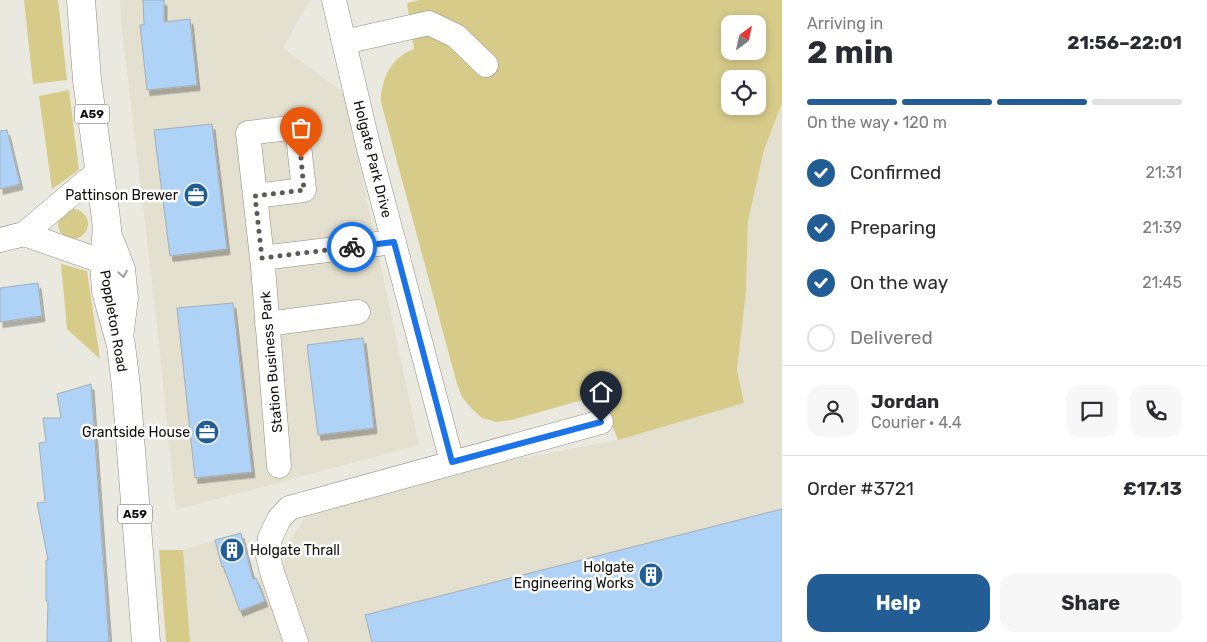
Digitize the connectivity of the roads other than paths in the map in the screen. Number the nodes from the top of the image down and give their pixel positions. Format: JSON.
{"nodes":[{"id":1,"x":81,"y":0,"type":"edge"},
{"id":2,"x":334,"y":0,"type":"edge"},
{"id":3,"x":344,"y":42,"type":"junction"},
{"id":4,"x":486,"y":65,"type":"dead end"},
{"id":5,"x":100,"y":170,"type":"junction"},
{"id":6,"x":255,"y":196,"type":"dead end"},
{"id":7,"x":106,"y":228,"type":"junction"},
{"id":8,"x":24,"y":234,"type":"junction"},
{"id":9,"x":0,"y":240,"type":"edge"},
{"id":10,"x":394,"y":242,"type":"junction"},
{"id":11,"x":262,"y":258,"type":"junction"},
{"id":12,"x":104,"y":262,"type":"junction"},
{"id":13,"x":358,"y":312,"type":"dead end"},
{"id":14,"x":267,"y":324,"type":"junction"},
{"id":15,"x":120,"y":345,"type":"junction"},
{"id":16,"x":601,"y":422,"type":"dead end"},
{"id":17,"x":452,"y":462,"type":"junction"},
{"id":18,"x":279,"y":466,"type":"dead end"},
{"id":19,"x":146,"y":642,"type":"edge"},
{"id":20,"x":296,"y":642,"type":"edge"}],
"edges":[{"from":1,"to":5,"type":"main road","name":"Poppleton Road","number":"A59"},
{"from":2,"to":3,"type":"street","name":"Holgate Park Drive"},
{"from":3,"to":4,"type":"street"},
{"from":3,"to":10,"type":"street","name":"Holgate Park Drive"},
{"from":5,"to":7,"type":"main road","name":"Poppleton Road","number":"A59"},
{"from":5,"to":8,"type":"street"},
{"from":6,"to":11,"type":"street","name":"Station Business Park"},
{"from":7,"to":12,"type":"main road","name":"Poppleton Road","number":"A59"},
{"from":7,"to":15,"type":"street","one_way":true},
{"from":8,"to":9,"type":"street"},
{"from":8,"to":12,"type":"street"},
{"from":10,"to":11,"type":"street"},
{"from":10,"to":17,"type":"street","name":"Holgate Park Drive"},
{"from":11,"to":14,"type":"street","name":"Station Business Park"},
{"from":12,"to":15,"type":"main road","name":"Poppleton Road","number":"A59"},
{"from":13,"to":14,"type":"street"},
{"from":14,"to":18,"type":"street","name":"Station Business Park"},
{"from":15,"to":19,"type":"main road","name":"Poppleton Road","number":"A59"},
{"from":16,"to":17,"type":"street"},
{"from":17,"to":20,"type":"street"}]}
